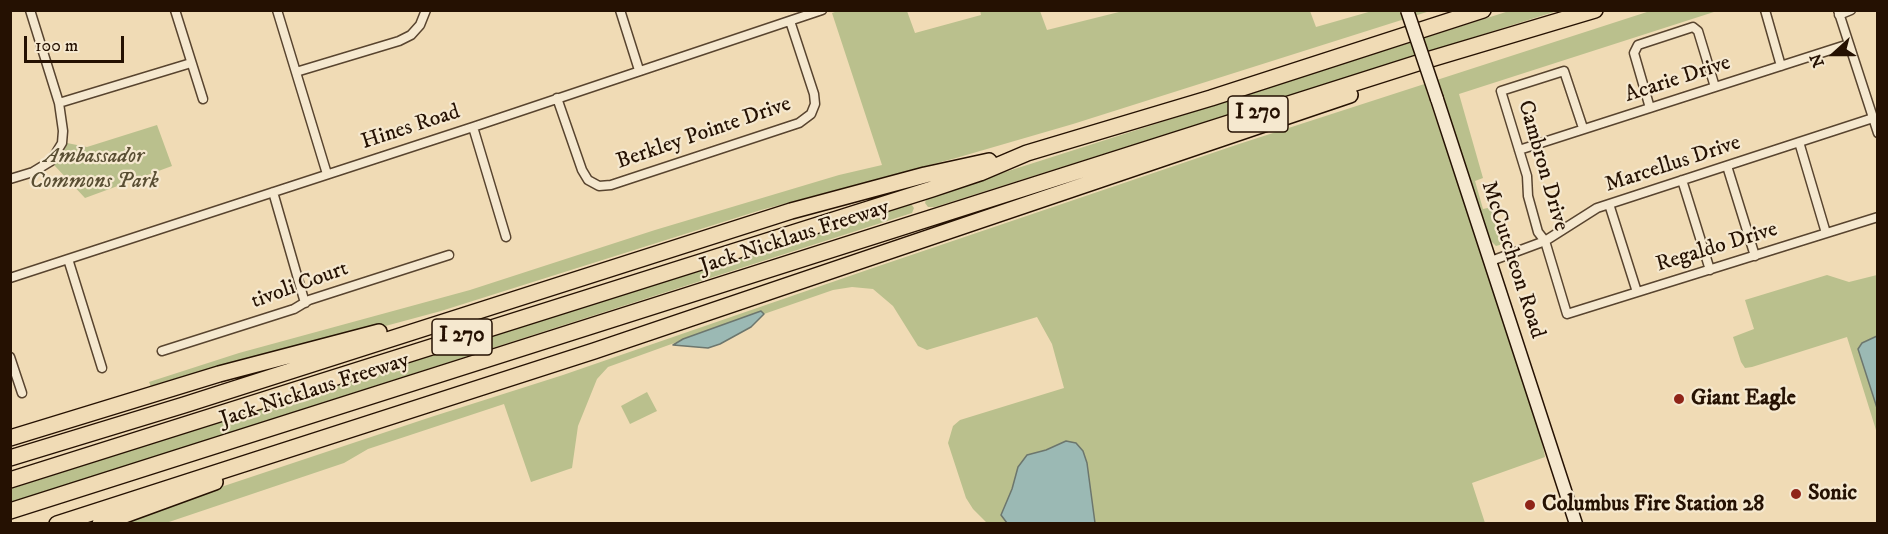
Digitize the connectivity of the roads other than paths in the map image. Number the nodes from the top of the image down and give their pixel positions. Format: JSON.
{"nodes":[{"id":1,"x":30,"y":10,"type":"edge"},
{"id":2,"x":175,"y":10,"type":"edge"},
{"id":3,"x":277,"y":10,"type":"edge"},
{"id":4,"x":426,"y":10,"type":"edge"},
{"id":5,"x":620,"y":10,"type":"edge"},
{"id":6,"x":822,"y":10,"type":"edge"},
{"id":7,"x":1407,"y":10,"type":"edge"},
{"id":8,"x":1484,"y":10,"type":"edge"},
{"id":9,"x":1595,"y":10,"type":"edge"},
{"id":10,"x":1602,"y":10,"type":"edge"},
{"id":11,"x":1765,"y":10,"type":"edge"},
{"id":12,"x":1851,"y":10,"type":"edge"},
{"id":13,"x":1838,"y":13,"type":"edge"},
{"id":14,"x":790,"y":21,"type":"junction"},
{"id":15,"x":1415,"y":33,"type":"junction"},
{"id":16,"x":1849,"y":44,"type":"junction"},
{"id":17,"x":191,"y":63,"type":"junction"},
{"id":18,"x":1781,"y":66,"type":"junction"},
{"id":19,"x":639,"y":70,"type":"junction"},
{"id":20,"x":296,"y":72,"type":"junction"},
{"id":21,"x":1715,"y":87,"type":"junction"},
{"id":22,"x":557,"y":98,"type":"junction"},
{"id":23,"x":203,"y":99,"type":"dead end"},
{"id":24,"x":59,"y":103,"type":"junction"},
{"id":25,"x":1650,"y":108,"type":"junction"},
{"id":26,"x":1873,"y":118,"type":"junction"},
{"id":27,"x":473,"y":127,"type":"junction"},
{"id":28,"x":1583,"y":128,"type":"junction"},
{"id":29,"x":1878,"y":133,"type":"edge"},
{"id":30,"x":1799,"y":142,"type":"junction"},
{"id":31,"x":1519,"y":150,"type":"junction"},
{"id":32,"x":1027,"y":153,"type":"junction"},
{"id":33,"x":1727,"y":166,"type":"junction"},
{"id":34,"x":327,"y":174,"type":"junction"},
{"id":35,"x":10,"y":179,"type":"edge"},
{"id":36,"x":1682,"y":180,"type":"junction"},
{"id":37,"x":273,"y":192,"type":"junction"},
{"id":38,"x":1610,"y":204,"type":"junction"},
{"id":39,"x":1878,"y":217,"type":"edge"},
{"id":40,"x":1826,"y":233,"type":"junction"},
{"id":41,"x":506,"y":237,"type":"dead end"},
{"id":42,"x":1545,"y":242,"type":"junction"},
{"id":43,"x":449,"y":255,"type":"dead end"},
{"id":44,"x":1755,"y":256,"type":"junction"},
{"id":45,"x":68,"y":259,"type":"junction"},
{"id":46,"x":1491,"y":261,"type":"junction"},
{"id":47,"x":1710,"y":270,"type":"junction"},
{"id":48,"x":10,"y":278,"type":"edge"},
{"id":49,"x":1637,"y":292,"type":"junction"},
{"id":50,"x":304,"y":303,"type":"junction"},
{"id":51,"x":499,"y":304,"type":"junction"},
{"id":52,"x":1567,"y":314,"type":"joint"},
{"id":53,"x":162,"y":351,"type":"dead end"},
{"id":54,"x":594,"y":351,"type":"junction"},
{"id":55,"x":10,"y":357,"type":"edge"},
{"id":56,"x":102,"y":368,"type":"dead end"},
{"id":57,"x":22,"y":393,"type":"dead end"},
{"id":58,"x":10,"y":438,"type":"edge"},
{"id":59,"x":10,"y":458,"type":"edge"},
{"id":60,"x":10,"y":480,"type":"edge"},
{"id":61,"x":10,"y":511,"type":"edge"},
{"id":62,"x":57,"y":524,"type":"edge"},
{"id":63,"x":99,"y":524,"type":"edge"},
{"id":64,"x":1576,"y":524,"type":"edge"}],
"edges":[{"from":1,"to":24,"type":"street"},
{"from":2,"to":17,"type":"street"},
{"from":3,"to":20,"type":"street"},
{"from":4,"to":20,"type":"street"},
{"from":5,"to":19,"type":"street"},
{"from":6,"to":14,"type":"street","name":"Hines Road"},
{"from":7,"to":15,"type":"main road","name":"McCutcheon Road","bridge":true},
{"from":8,"to":15,"type":"highway","name":"Jack Nicklaus Freeway","number":"I 270"},
{"from":9,"to":61,"type":"highway","name":"Jack Nicklaus Freeway","number":"I 270"},
{"from":10,"to":54,"type":"highway"},
{"from":11,"to":18,"type":"street"},
{"from":12,"to":13,"type":"street"},
{"from":13,"to":16,"type":"street"},
{"from":14,"to":19,"type":"street","name":"Hines Road"},
{"from":14,"to":22,"type":"street","name":"Berkley Pointe Drive"},
{"from":15,"to":32,"type":"highway","name":"Jack Nicklaus Freeway","number":"I 270"},
{"from":15,"to":46,"type":"main road","name":"McCutcheon Road","bridge":true},
{"from":16,"to":18,"type":"street","name":"Acarie Drive"},
{"from":16,"to":26,"type":"street"},
{"from":17,"to":23,"type":"street"},
{"from":17,"to":24,"type":"street"},
{"from":18,"to":21,"type":"street","name":"Acarie Drive"},
{"from":19,"to":22,"type":"street","name":"Hines Road"},
{"from":20,"to":34,"type":"street"},
{"from":21,"to":25,"type":"street","name":"Acarie Drive"},
{"from":21,"to":25,"type":"street"},
{"from":22,"to":27,"type":"street","name":"Hines Road"},
{"from":24,"to":35,"type":"street"},
{"from":25,"to":28,"type":"street","name":"Acarie Drive"},
{"from":26,"to":29,"type":"street"},
{"from":26,"to":30,"type":"street","name":"Marcellus Drive"},
{"from":27,"to":34,"type":"street","name":"Hines Road"},
{"from":27,"to":41,"type":"street"},
{"from":28,"to":31,"type":"street","name":"Acarie Drive"},
{"from":28,"to":31,"type":"street","name":"Cambron Drive"},
{"from":30,"to":33,"type":"street","name":"Marcellus Drive"},
{"from":30,"to":40,"type":"street"},
{"from":31,"to":42,"type":"street","name":"Cambron Drive"},
{"from":32,"to":51,"type":"highway"},
{"from":32,"to":60,"type":"highway","name":"Jack Nicklaus Freeway","number":"I 270"},
{"from":33,"to":36,"type":"street","name":"Marcellus Drive"},
{"from":33,"to":44,"type":"street"},
{"from":34,"to":37,"type":"street","name":"Hines Road"},
{"from":36,"to":38,"type":"street","name":"Marcellus Drive"},
{"from":36,"to":47,"type":"street"},
{"from":37,"to":45,"type":"street","name":"Hines Road"},
{"from":37,"to":50,"type":"street","name":"tivoli Court"},
{"from":38,"to":42,"type":"street","name":"Marcellus Drive"},
{"from":38,"to":49,"type":"street"},
{"from":39,"to":40,"type":"street","name":"Regaldo Drive"},
{"from":40,"to":44,"type":"street","name":"Regaldo Drive"},
{"from":42,"to":46,"type":"street","name":"Marcellus Drive"},
{"from":42,"to":52,"type":"street","name":"Cambron Drive"},
{"from":43,"to":50,"type":"street","name":"tivoli Court"},
{"from":44,"to":47,"type":"street","name":"Regaldo Drive"},
{"from":45,"to":48,"type":"street","name":"Hines Road"},
{"from":45,"to":56,"type":"street"},
{"from":46,"to":64,"type":"main road","name":"McCutcheon Road"},
{"from":47,"to":49,"type":"street","name":"Regaldo Drive"},
{"from":49,"to":52,"type":"street","name":"Regaldo Drive"},
{"from":50,"to":53,"type":"street","name":"tivoli Court"},
{"from":51,"to":58,"type":"highway"},
{"from":51,"to":59,"type":"highway"},
{"from":54,"to":62,"type":"highway"},
{"from":54,"to":63,"type":"highway"},
{"from":55,"to":57,"type":"street"}]}
